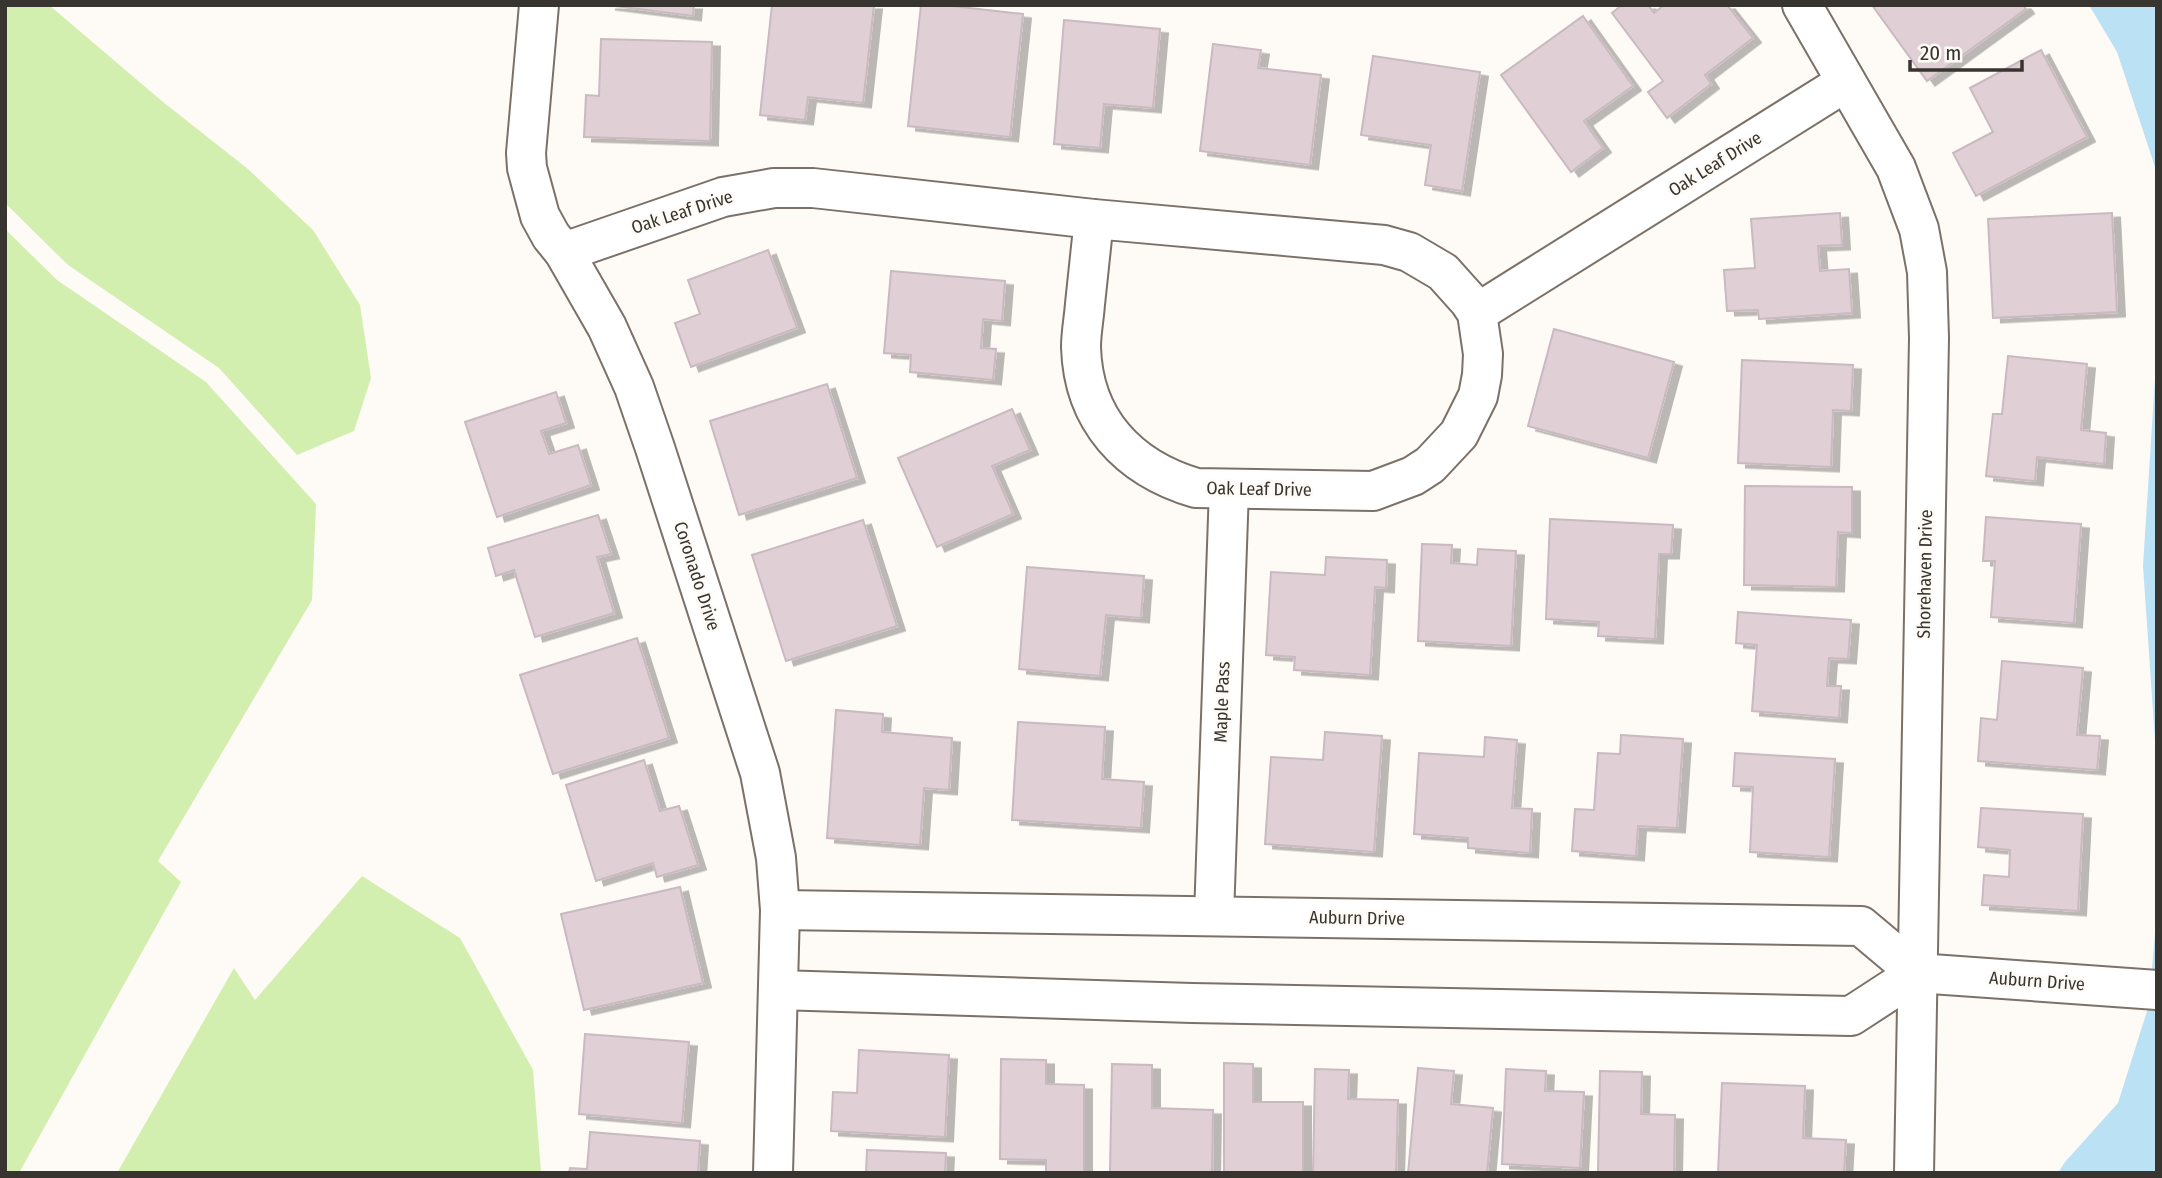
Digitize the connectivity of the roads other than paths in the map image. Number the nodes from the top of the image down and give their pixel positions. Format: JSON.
{"nodes":[{"id":1,"x":539,"y":5,"type":"edge"},
{"id":2,"x":1802,"y":5,"type":"edge"},
{"id":3,"x":1846,"y":82,"type":"junction"},
{"id":4,"x":1094,"y":219,"type":"junction"},
{"id":5,"x":564,"y":252,"type":"junction"},
{"id":6,"x":1477,"y":313,"type":"junction"},
{"id":7,"x":1229,"y":489,"type":"junction"},
{"id":8,"x":780,"y":910,"type":"junction"},
{"id":9,"x":1214,"y":916,"type":"junction"},
{"id":10,"x":1917,"y":973,"type":"junction"},
{"id":11,"x":778,"y":990,"type":"junction"},
{"id":12,"x":2146,"y":990,"type":"edge"},
{"id":13,"x":773,"y":1173,"type":"edge"},
{"id":14,"x":1914,"y":1173,"type":"edge"}],
"edges":[{"from":1,"to":5,"type":"street","name":"Coronado Drive"},
{"from":2,"to":3,"type":"street","name":"Shorehaven Drive"},
{"from":3,"to":6,"type":"street","name":"Oak Leaf Drive"},
{"from":3,"to":10,"type":"street","name":"Shorehaven Drive"},
{"from":4,"to":5,"type":"street","name":"Oak Leaf Drive"},
{"from":4,"to":6,"type":"street","name":"Oak Leaf Drive"},
{"from":4,"to":7,"type":"street","name":"Oak Leaf Drive"},
{"from":5,"to":8,"type":"street","name":"Coronado Drive"},
{"from":6,"to":7,"type":"street","name":"Oak Leaf Drive"},
{"from":7,"to":9,"type":"street","name":"Maple Pass"},
{"from":8,"to":9,"type":"street","name":"Auburn Drive"},
{"from":8,"to":11,"type":"street","name":"Coronado Drive"},
{"from":9,"to":10,"type":"street","name":"Auburn Drive"},
{"from":10,"to":11,"type":"street"},
{"from":10,"to":12,"type":"street","name":"Auburn Drive"},
{"from":10,"to":14,"type":"street","name":"Shorehaven Drive"},
{"from":11,"to":13,"type":"street","name":"Coronado Drive"}]}
